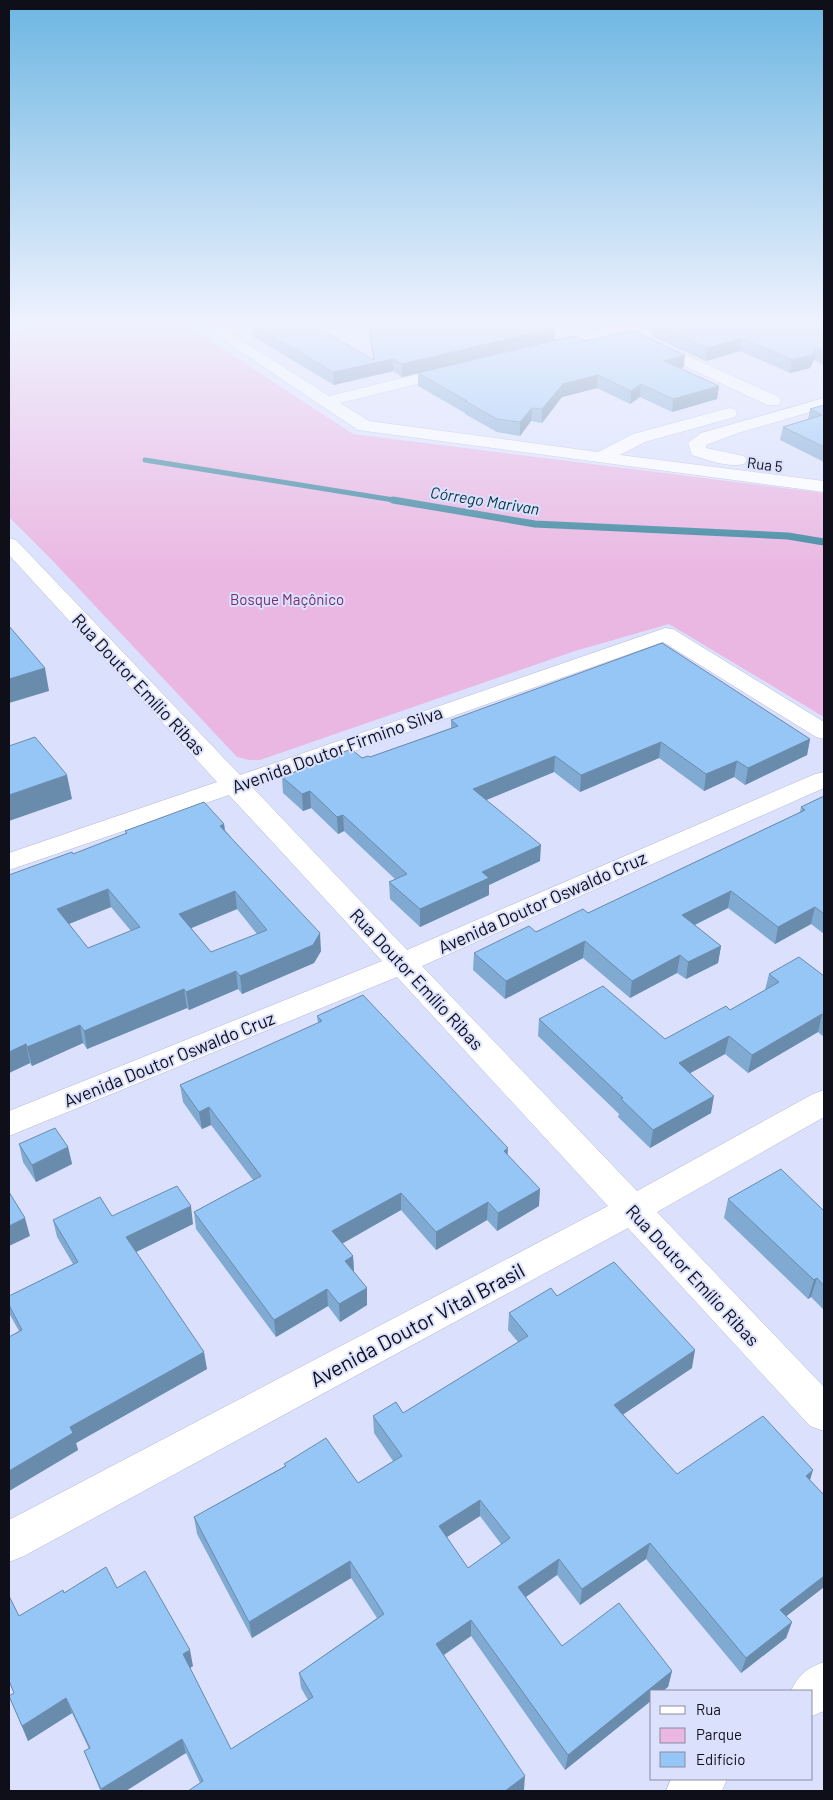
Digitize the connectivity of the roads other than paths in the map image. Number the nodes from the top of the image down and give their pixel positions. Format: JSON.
{"nodes":[{"id":1,"x":336,"y":408,"type":"edge"},
{"id":2,"x":748,"y":408,"type":"edge"},
{"id":3,"x":804,"y":408,"type":"edge"},
{"id":4,"x":599,"y":458,"type":"junction"},
{"id":5,"x":824,"y":471,"type":"edge"},
{"id":6,"x":824,"y":487,"type":"edge"},
{"id":7,"x":9,"y":544,"type":"edge"},
{"id":8,"x":824,"y":732,"type":"edge"},
{"id":9,"x":824,"y":779,"type":"edge"},
{"id":10,"x":235,"y":785,"type":"junction"},
{"id":11,"x":9,"y":862,"type":"edge"},
{"id":12,"x":403,"y":963,"type":"junction"},
{"id":13,"x":824,"y":1102,"type":"edge"},
{"id":14,"x":9,"y":1124,"type":"edge"},
{"id":15,"x":631,"y":1210,"type":"junction"},
{"id":16,"x":824,"y":1414,"type":"edge"},
{"id":17,"x":9,"y":1542,"type":"edge"},
{"id":18,"x":824,"y":1684,"type":"edge"},
{"id":19,"x":813,"y":1693,"type":"edge"},
{"id":20,"x":703,"y":1780,"type":"edge"},
{"id":21,"x":688,"y":1791,"type":"edge"}],
"edges":[{"from":1,"to":4,"type":"street"},
{"from":2,"to":4,"type":"street"},
{"from":3,"to":5,"type":"street","name":"Rua 5"},
{"from":4,"to":6,"type":"street"},
{"from":7,"to":10,"type":"street","name":"Rua Doutor Emílio Ribas"},
{"from":8,"to":10,"type":"street","name":"Avenida Doutor Firmino Silva"},
{"from":9,"to":12,"type":"street","name":"Avenida Doutor Oswaldo Cruz"},
{"from":10,"to":11,"type":"street","name":"Avenida Doutor Firmino Silva"},
{"from":10,"to":12,"type":"street","name":"Rua Doutor Emílio Ribas"},
{"from":12,"to":14,"type":"street","name":"Avenida Doutor Oswaldo Cruz"},
{"from":12,"to":15,"type":"street","name":"Rua Doutor Emílio Ribas"},
{"from":13,"to":15,"type":"street","name":"Avenida Doutor Vital Brasil"},
{"from":15,"to":16,"type":"street","name":"Rua Doutor Emílio Ribas"},
{"from":15,"to":17,"type":"street","name":"Avenida Doutor Vital Brasil"},
{"from":18,"to":19,"type":"street"},
{"from":20,"to":21,"type":"street"}]}
